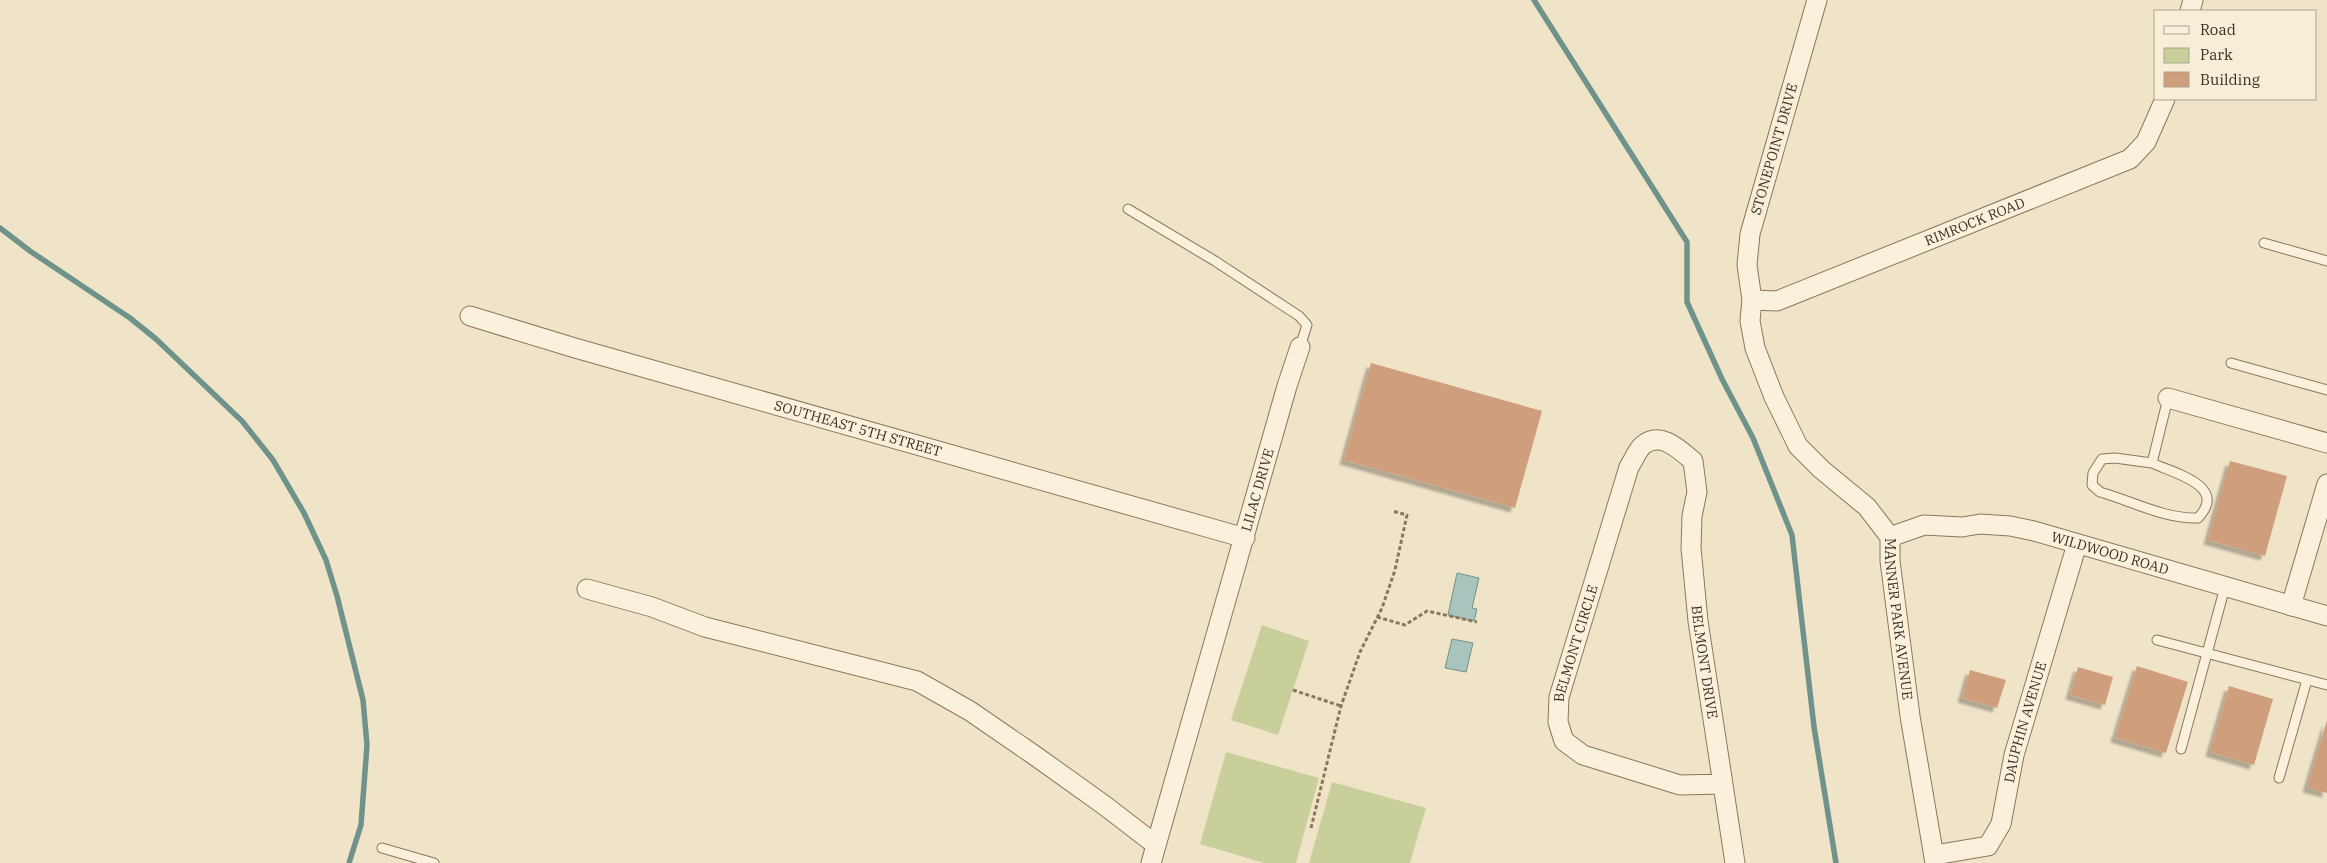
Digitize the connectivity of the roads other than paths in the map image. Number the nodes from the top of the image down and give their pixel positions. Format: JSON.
{"nodes":[{"id":1,"x":1816,"y":0,"type":"edge"},
{"id":2,"x":2165,"y":100,"type":"edge"},
{"id":3,"x":1128,"y":210,"type":"dead end"},
{"id":4,"x":2264,"y":243,"type":"dead end"},
{"id":5,"x":2327,"y":261,"type":"edge"},
{"id":6,"x":1752,"y":300,"type":"junction"},
{"id":7,"x":470,"y":316,"type":"dead end"},
{"id":8,"x":1300,"y":346,"type":"joint"},
{"id":9,"x":2231,"y":362,"type":"dead end"},
{"id":10,"x":2327,"y":390,"type":"edge"},
{"id":11,"x":2168,"y":398,"type":"joint"},
{"id":12,"x":2327,"y":443,"type":"edge"},
{"id":13,"x":1693,"y":460,"type":"joint"},
{"id":14,"x":2152,"y":464,"type":"junction"},
{"id":15,"x":2327,"y":484,"type":"edge"},
{"id":16,"x":2324,"y":505,"type":"edge"},
{"id":17,"x":1890,"y":536,"type":"junction"},
{"id":18,"x":1245,"y":538,"type":"junction"},
{"id":19,"x":2077,"y":544,"type":"junction"},
{"id":20,"x":2225,"y":587,"type":"junction"},
{"id":21,"x":587,"y":589,"type":"dead end"},
{"id":22,"x":2292,"y":606,"type":"junction"},
{"id":23,"x":2327,"y":616,"type":"edge"},
{"id":24,"x":2157,"y":640,"type":"dead end"},
{"id":25,"x":2206,"y":653,"type":"junction"},
{"id":26,"x":2307,"y":680,"type":"junction"},
{"id":27,"x":2327,"y":685,"type":"edge"},
{"id":28,"x":2181,"y":749,"type":"dead end"},
{"id":29,"x":2279,"y":778,"type":"dead end"},
{"id":30,"x":1723,"y":784,"type":"junction"},
{"id":31,"x":382,"y":848,"type":"dead end"},
{"id":32,"x":1153,"y":854,"type":"edge"},
{"id":33,"x":1935,"y":859,"type":"edge"},
{"id":34,"x":434,"y":863,"type":"edge"},
{"id":35,"x":1735,"y":863,"type":"edge"}],
"edges":[{"from":1,"to":6,"type":"street","name":"STONEPOINT DRIVE"},
{"from":2,"to":6,"type":"street","name":"RIMROCK ROAD"},
{"from":3,"to":8,"type":"lane","name":"LILAC DRIVE"},
{"from":4,"to":5,"type":"lane"},
{"from":6,"to":17,"type":"street","name":"MANNER PARK AVENUE"},
{"from":7,"to":18,"type":"street","name":"SOUTHEAST 5TH STREET"},
{"from":8,"to":18,"type":"street","name":"LILAC DRIVE"},
{"from":9,"to":10,"type":"lane"},
{"from":11,"to":12,"type":"street"},
{"from":11,"to":14,"type":"lane"},
{"from":13,"to":30,"type":"street","name":"BELMONT DRIVE"},
{"from":13,"to":30,"type":"street","name":"BELMONT CIRCLE"},
{"from":14,"to":14,"type":"lane"},
{"from":15,"to":16,"type":"street"},
{"from":16,"to":22,"type":"street"},
{"from":17,"to":19,"type":"street","name":"WILDWOOD ROAD"},
{"from":17,"to":33,"type":"street","name":"MANNER PARK AVENUE"},
{"from":18,"to":32,"type":"street","name":"LILAC DRIVE"},
{"from":19,"to":20,"type":"street","name":"WILDWOOD ROAD"},
{"from":19,"to":33,"type":"street","name":"DAUPHIN AVENUE"},
{"from":20,"to":22,"type":"street","name":"WILDWOOD ROAD"},
{"from":20,"to":25,"type":"lane"},
{"from":21,"to":32,"type":"street"},
{"from":22,"to":23,"type":"street","name":"WILDWOOD ROAD"},
{"from":24,"to":25,"type":"lane"},
{"from":25,"to":26,"type":"lane"},
{"from":25,"to":28,"type":"lane"},
{"from":26,"to":27,"type":"lane"},
{"from":26,"to":29,"type":"lane"},
{"from":30,"to":35,"type":"street","name":"BELMONT DRIVE"},
{"from":31,"to":34,"type":"lane"}]}
